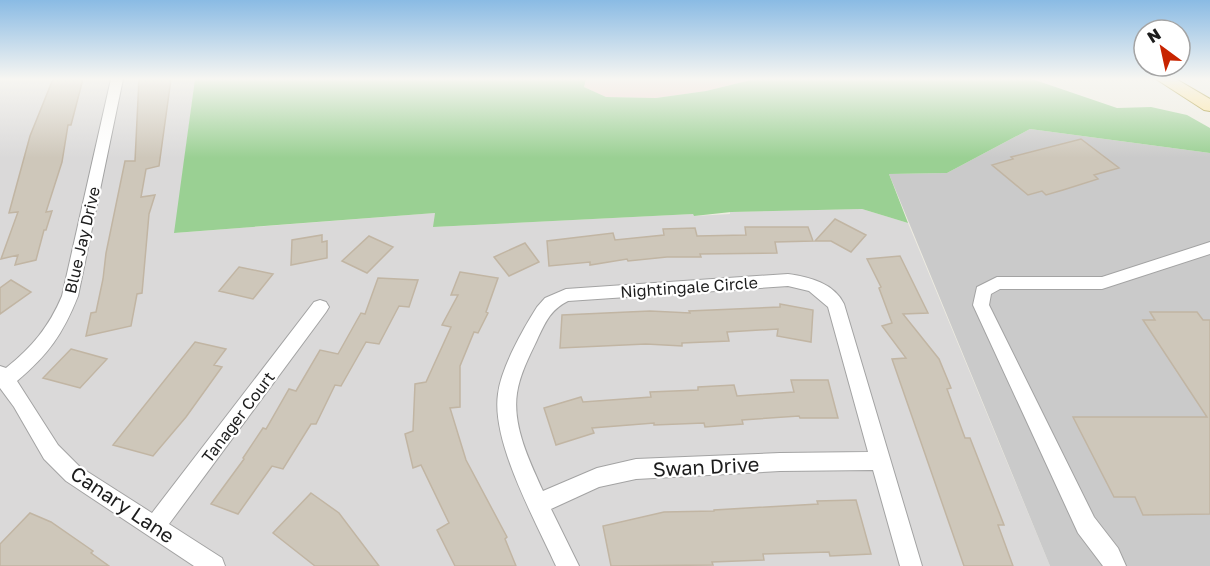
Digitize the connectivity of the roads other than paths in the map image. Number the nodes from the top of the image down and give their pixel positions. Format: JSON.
{"nodes":[{"id":1,"x":111,"y":105,"type":"edge"},
{"id":2,"x":1210,"y":248,"type":"edge"},
{"id":3,"x":320,"y":307,"type":"dead end"},
{"id":4,"x":3,"y":376,"type":"edge"},
{"id":5,"x":882,"y":461,"type":"junction"},
{"id":6,"x":538,"y":504,"type":"junction"},
{"id":7,"x":155,"y":526,"type":"junction"},
{"id":8,"x":214,"y":566,"type":"edge"},
{"id":9,"x":568,"y":566,"type":"edge"},
{"id":10,"x":911,"y":566,"type":"edge"},
{"id":11,"x":1115,"y":566,"type":"edge"}],
"edges":[{"from":1,"to":4,"type":"street","name":"Blue Jay Drive"},
{"from":2,"to":11,"type":"street"},
{"from":3,"to":7,"type":"street","name":"Tanager Court"},
{"from":4,"to":7,"type":"street","name":"Canary Lane"},
{"from":5,"to":6,"type":"street","name":"Swan Drive"},
{"from":5,"to":6,"type":"street","name":"Nightingale Circle"},
{"from":5,"to":10,"type":"street","name":"Nightingale Circle"},
{"from":6,"to":9,"type":"street","name":"Nightingale Circle"},
{"from":7,"to":8,"type":"street","name":"Canary Lane"}]}
